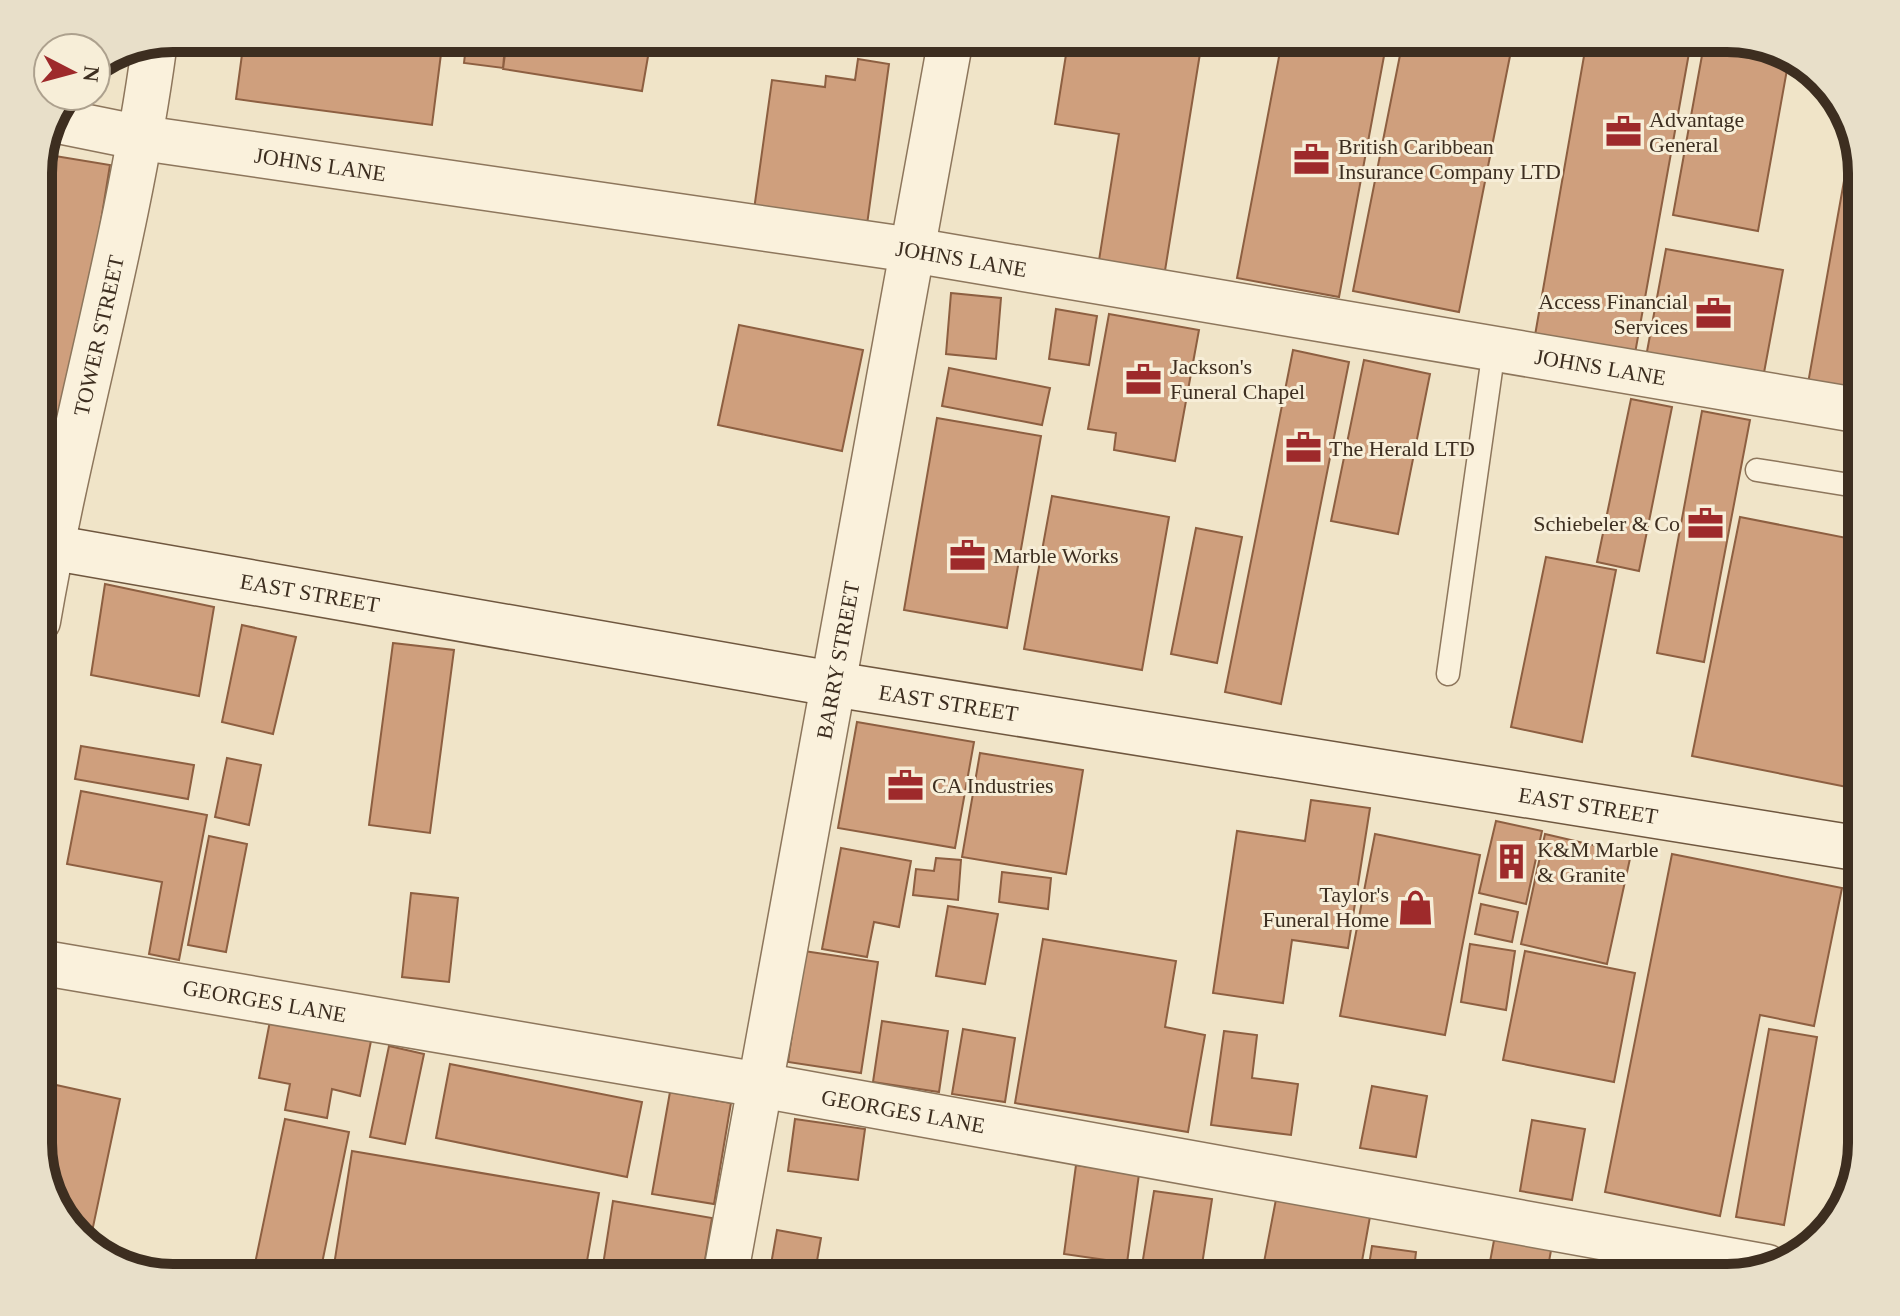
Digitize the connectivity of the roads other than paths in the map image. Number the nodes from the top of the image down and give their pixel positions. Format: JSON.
{"nodes":[{"id":1,"x":948,"y":52,"type":"edge"},
{"id":2,"x":153,"y":54,"type":"edge"},
{"id":3,"x":63,"y":122,"type":"edge"},
{"id":4,"x":142,"y":138,"type":"junction"},
{"id":5,"x":912,"y":250,"type":"junction"},
{"id":6,"x":1494,"y":349,"type":"junction"},
{"id":7,"x":1848,"y":409,"type":"edge"},
{"id":8,"x":1757,"y":470,"type":"dead end"},
{"id":9,"x":1848,"y":485,"type":"edge"},
{"id":10,"x":52,"y":517,"type":"edge"},
{"id":11,"x":52,"y":547,"type":"edge"},
{"id":12,"x":1448,"y":674,"type":"dead end"},
{"id":13,"x":833,"y":684,"type":"junction"},
{"id":14,"x":1848,"y":847,"type":"edge"},
{"id":15,"x":52,"y":964,"type":"edge"},
{"id":16,"x":760,"y":1085,"type":"junction"},
{"id":17,"x":1744,"y":1263,"type":"edge"},
{"id":18,"x":728,"y":1264,"type":"edge"}],
"edges":[{"from":1,"to":5,"type":"street","name":"BARRY STREET"},
{"from":2,"to":4,"type":"street","name":"TOWER STREET"},
{"from":3,"to":4,"type":"street","name":"JOHNS LANE"},
{"from":4,"to":5,"type":"street","name":"JOHNS LANE"},
{"from":4,"to":10,"type":"street","name":"TOWER STREET"},
{"from":5,"to":6,"type":"street","name":"JOHNS LANE"},
{"from":5,"to":13,"type":"street","name":"BARRY STREET"},
{"from":6,"to":7,"type":"street","name":"JOHNS LANE"},
{"from":6,"to":12,"type":"lane"},
{"from":8,"to":9,"type":"lane"},
{"from":11,"to":13,"type":"street","name":"EAST STREET"},
{"from":13,"to":14,"type":"street","name":"EAST STREET"},
{"from":13,"to":16,"type":"street","name":"BARRY STREET"},
{"from":15,"to":16,"type":"street","name":"GEORGES LANE"},
{"from":16,"to":17,"type":"street","name":"GEORGES LANE"},
{"from":16,"to":18,"type":"street","name":"BARRY STREET"}]}
